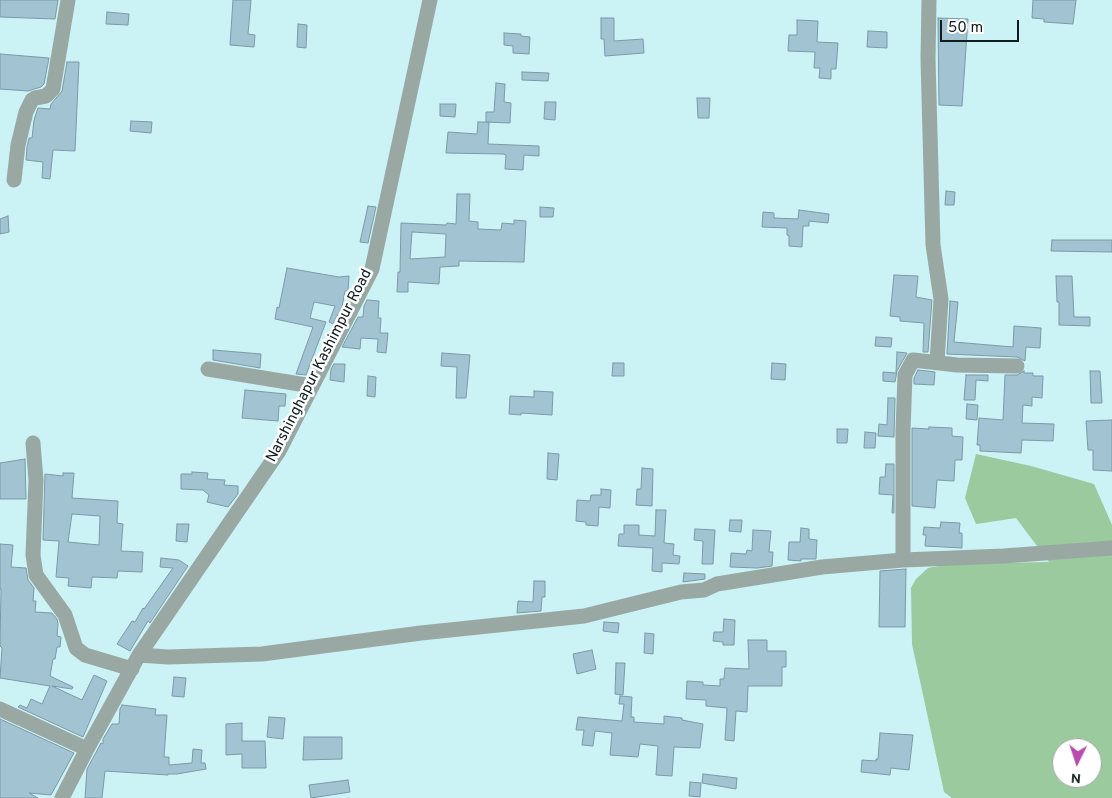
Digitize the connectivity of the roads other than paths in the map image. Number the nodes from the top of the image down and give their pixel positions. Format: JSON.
{"nodes":[{"id":1,"x":68,"y":0,"type":"edge"},
{"id":2,"x":430,"y":0,"type":"edge"},
{"id":3,"x":929,"y":0,"type":"edge"},
{"id":4,"x":14,"y":180,"type":"dead end"},
{"id":5,"x":937,"y":362,"type":"junction"},
{"id":6,"x":1017,"y":366,"type":"dead end"},
{"id":7,"x":208,"y":369,"type":"dead end"},
{"id":8,"x":312,"y":386,"type":"junction"},
{"id":9,"x":33,"y":443,"type":"dead end"},
{"id":10,"x":1112,"y":548,"type":"edge"},
{"id":11,"x":903,"y":560,"type":"junction"},
{"id":12,"x":140,"y":655,"type":"junction"},
{"id":13,"x":132,"y":669,"type":"junction"},
{"id":14,"x":0,"y":709,"type":"edge"},
{"id":15,"x":87,"y":749,"type":"junction"},
{"id":16,"x":62,"y":798,"type":"edge"}],
"edges":[{"from":1,"to":4,"type":"street"},
{"from":2,"to":8,"type":"street","name":"Narshinghapur Kashimpur Road"},
{"from":3,"to":5,"type":"street"},
{"from":5,"to":6,"type":"street"},
{"from":5,"to":11,"type":"street"},
{"from":7,"to":8,"type":"street"},
{"from":8,"to":12,"type":"street","name":"Narshinghapur Kashimpur Road"},
{"from":9,"to":13,"type":"street"},
{"from":10,"to":11,"type":"street"},
{"from":11,"to":12,"type":"street"},
{"from":12,"to":13,"type":"street","name":"Narshinghapur Kashimpur Road"},
{"from":13,"to":15,"type":"street","name":"Narshinghapur Kashimpur Road"},
{"from":14,"to":15,"type":"street"},
{"from":15,"to":16,"type":"street","name":"Narshinghapur Kashimpur Road"}]}
